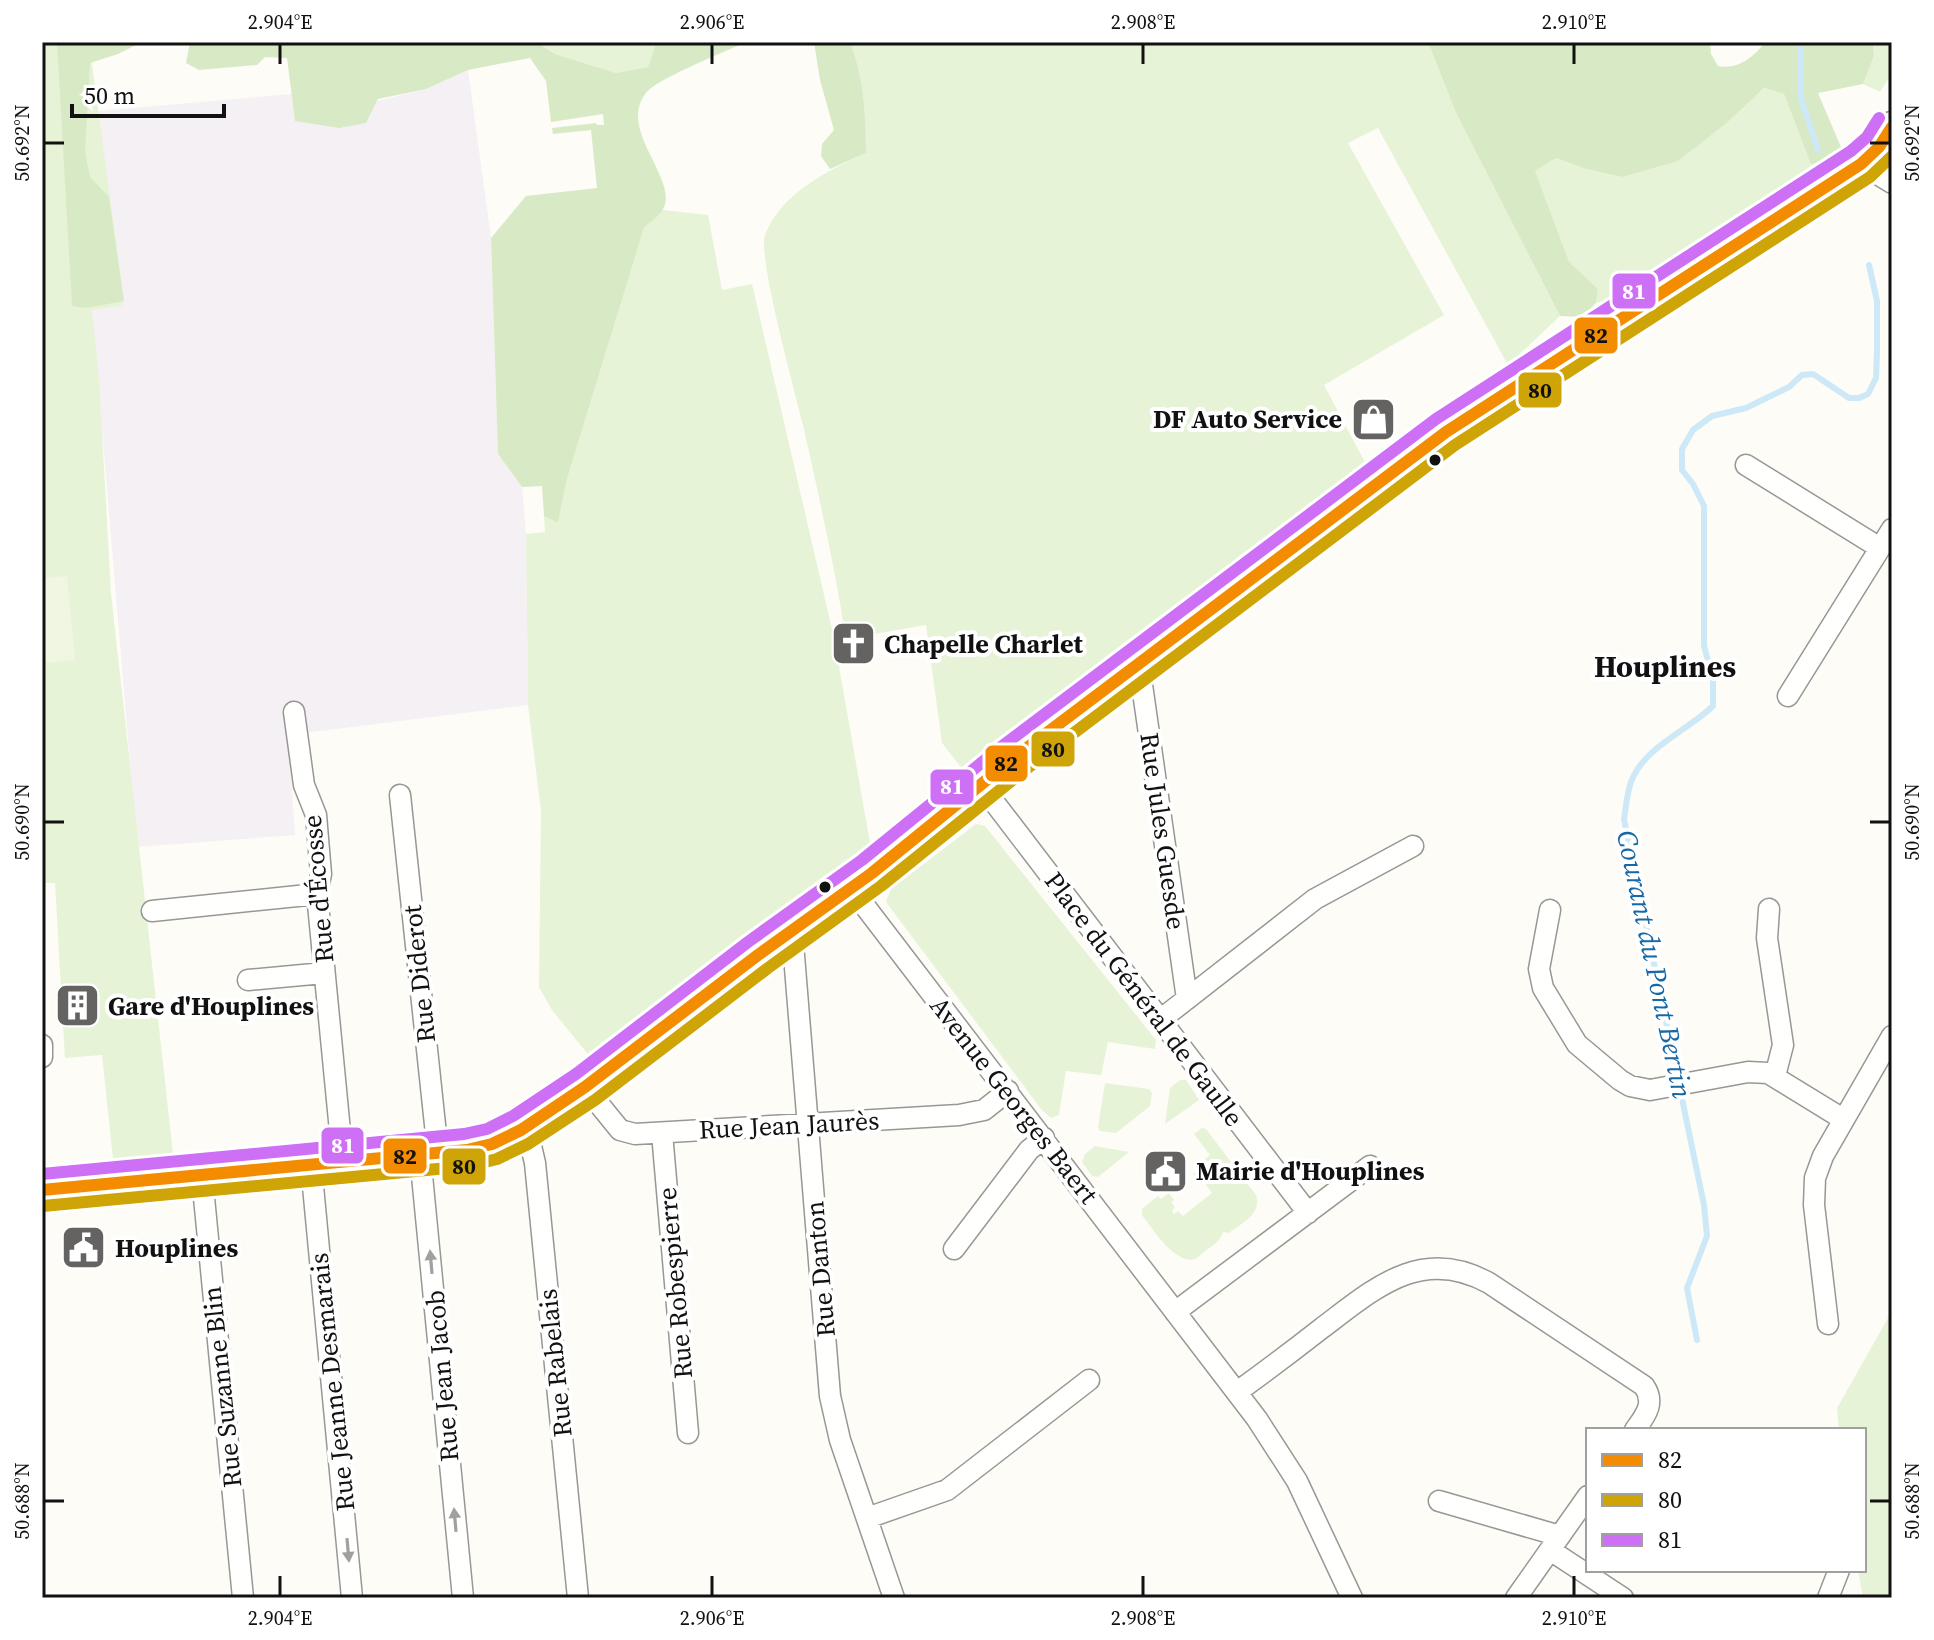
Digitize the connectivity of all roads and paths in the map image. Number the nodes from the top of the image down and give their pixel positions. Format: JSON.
{"nodes":[{"id":1,"x":1892,"y":127,"type":"edge"},
{"id":2,"x":1861,"y":164,"type":"junction"},
{"id":3,"x":1892,"y":183,"type":"edge"},
{"id":4,"x":1746,"y":465,"type":"dead end"},
{"id":5,"x":1892,"y":529,"type":"edge"},
{"id":6,"x":1880,"y":548,"type":"junction"},
{"id":7,"x":1139,"y":664,"type":"junction"},
{"id":8,"x":1788,"y":696,"type":"dead end"},
{"id":9,"x":294,"y":712,"type":"dead end"},
{"id":10,"x":981,"y":785,"type":"junction"},
{"id":11,"x":400,"y":795,"type":"dead end"},
{"id":12,"x":1413,"y":846,"type":"dead end"},
{"id":13,"x":851,"y":888,"type":"junction"},
{"id":14,"x":317,"y":894,"type":"junction"},
{"id":15,"x":1769,"y":909,"type":"dead end"},
{"id":16,"x":1550,"y":910,"type":"dead end"},
{"id":17,"x":152,"y":911,"type":"dead end"},
{"id":18,"x":792,"y":931,"type":"junction"},
{"id":19,"x":324,"y":973,"type":"junction"},
{"id":20,"x":248,"y":980,"type":"dead end"},
{"id":21,"x":1187,"y":999,"type":"junction"},
{"id":22,"x":1160,"y":1020,"type":"junction"},
{"id":23,"x":1892,"y":1036,"type":"edge"},
{"id":24,"x":42,"y":1045,"type":"edge"},
{"id":25,"x":42,"y":1057,"type":"edge"},
{"id":26,"x":1775,"y":1076,"type":"junction"},
{"id":27,"x":585,"y":1087,"type":"junction"},
{"id":28,"x":1008,"y":1091,"type":"junction"},
{"id":29,"x":1843,"y":1119,"type":"junction"},
{"id":30,"x":808,"y":1125,"type":"junction"},
{"id":31,"x":521,"y":1130,"type":"junction"},
{"id":32,"x":662,"y":1133,"type":"junction"},
{"id":33,"x":1044,"y":1138,"type":"junction"},
{"id":34,"x":429,"y":1154,"type":"junction"},
{"id":35,"x":343,"y":1162,"type":"junction"},
{"id":36,"x":311,"y":1165,"type":"junction"},
{"id":37,"x":1370,"y":1166,"type":"dead end"},
{"id":38,"x":202,"y":1177,"type":"junction"},
{"id":39,"x":42,"y":1190,"type":"edge"},
{"id":40,"x":1308,"y":1213,"type":"junction"},
{"id":41,"x":954,"y":1249,"type":"dead end"},
{"id":42,"x":1175,"y":1312,"type":"junction"},
{"id":43,"x":1828,"y":1324,"type":"dead end"},
{"id":44,"x":1089,"y":1380,"type":"dead end"},
{"id":45,"x":1237,"y":1392,"type":"junction"},
{"id":46,"x":1644,"y":1427,"type":"edge"},
{"id":47,"x":688,"y":1433,"type":"dead end"},
{"id":48,"x":1586,"y":1499,"type":"edge"},
{"id":49,"x":1439,"y":1501,"type":"dead end"},
{"id":50,"x":867,"y":1518,"type":"junction"},
{"id":51,"x":1555,"y":1543,"type":"junction"},
{"id":52,"x":1586,"y":1568,"type":"edge"},
{"id":53,"x":1591,"y":1572,"type":"edge"},
{"id":54,"x":1838,"y":1572,"type":"edge"},
{"id":55,"x":1343,"y":1594,"type":"edge"},
{"id":56,"x":243,"y":1598,"type":"edge"},
{"id":57,"x":352,"y":1598,"type":"edge"},
{"id":58,"x":463,"y":1598,"type":"edge"},
{"id":59,"x":578,"y":1598,"type":"edge"},
{"id":60,"x":894,"y":1598,"type":"edge"},
{"id":61,"x":1516,"y":1598,"type":"edge"},
{"id":62,"x":1623,"y":1598,"type":"edge"},
{"id":63,"x":1828,"y":1598,"type":"edge"}],
"edges":[{"from":1,"to":2,"type":"main road"},
{"from":2,"to":3,"type":"street"},
{"from":2,"to":7,"type":"main road"},
{"from":4,"to":6,"type":"street"},
{"from":5,"to":6,"type":"street"},
{"from":6,"to":8,"type":"street"},
{"from":7,"to":10,"type":"main road"},
{"from":7,"to":21,"type":"street","name":"Rue Jules Guesde"},
{"from":9,"to":14,"type":"street","name":"Rue d'Écosse"},
{"from":10,"to":13,"type":"main road"},
{"from":10,"to":22,"type":"street","name":"Place du Général de Gaulle"},
{"from":11,"to":34,"type":"street","name":"Rue Diderot"},
{"from":12,"to":21,"type":"street"},
{"from":13,"to":18,"type":"main road"},
{"from":13,"to":28,"type":"street","name":"Avenue Georges Baert"},
{"from":14,"to":17,"type":"street"},
{"from":14,"to":19,"type":"street","name":"Rue d'Écosse"},
{"from":15,"to":26,"type":"street"},
{"from":16,"to":26,"type":"street"},
{"from":18,"to":27,"type":"main road"},
{"from":18,"to":30,"type":"street","name":"Rue Danton"},
{"from":19,"to":20,"type":"street"},
{"from":19,"to":35,"type":"street","name":"Rue d'Écosse"},
{"from":21,"to":22,"type":"street"},
{"from":22,"to":40,"type":"street","name":"Place du Général de Gaulle"},
{"from":23,"to":29,"type":"street"},
{"from":24,"to":25,"type":"street"},
{"from":26,"to":29,"type":"street"},
{"from":27,"to":31,"type":"main road"},
{"from":27,"to":32,"type":"street","name":"Rue Jean Jaurès"},
{"from":28,"to":30,"type":"street","name":"Rue Jean Jaurès"},
{"from":28,"to":33,"type":"street","name":"Avenue Georges Baert"},
{"from":29,"to":43,"type":"street"},
{"from":30,"to":32,"type":"street","name":"Rue Jean Jaurès"},
{"from":30,"to":50,"type":"street","name":"Rue Danton"},
{"from":31,"to":34,"type":"main road"},
{"from":31,"to":59,"type":"street","name":"Rue Rabelais"},
{"from":32,"to":47,"type":"street","name":"Rue Robespierre"},
{"from":33,"to":41,"type":"street"},
{"from":33,"to":42,"type":"street","name":"Avenue Georges Baert"},
{"from":34,"to":35,"type":"main road"},
{"from":58,"to":34,"type":"street","name":"Rue Jean Jacob","one_way":true},
{"from":35,"to":36,"type":"main road"},
{"from":36,"to":38,"type":"main road"},
{"from":36,"to":57,"type":"street","name":"Rue Jeanne Desmarais","one_way":true},
{"from":37,"to":40,"type":"street"},
{"from":38,"to":39,"type":"main road"},
{"from":38,"to":56,"type":"street","name":"Rue Suzanne Blin"},
{"from":40,"to":42,"type":"street"},
{"from":42,"to":45,"type":"street","name":"Avenue Georges Baert"},
{"from":44,"to":50,"type":"street"},
{"from":45,"to":46,"type":"street"},
{"from":45,"to":55,"type":"street","name":"Avenue Georges Baert"},
{"from":48,"to":51,"type":"street"},
{"from":49,"to":51,"type":"street"},
{"from":50,"to":60,"type":"street","name":"Rue Danton"},
{"from":51,"to":52,"type":"street"},
{"from":51,"to":61,"type":"street"},
{"from":53,"to":62,"type":"street"},
{"from":54,"to":63,"type":"street"}]}
